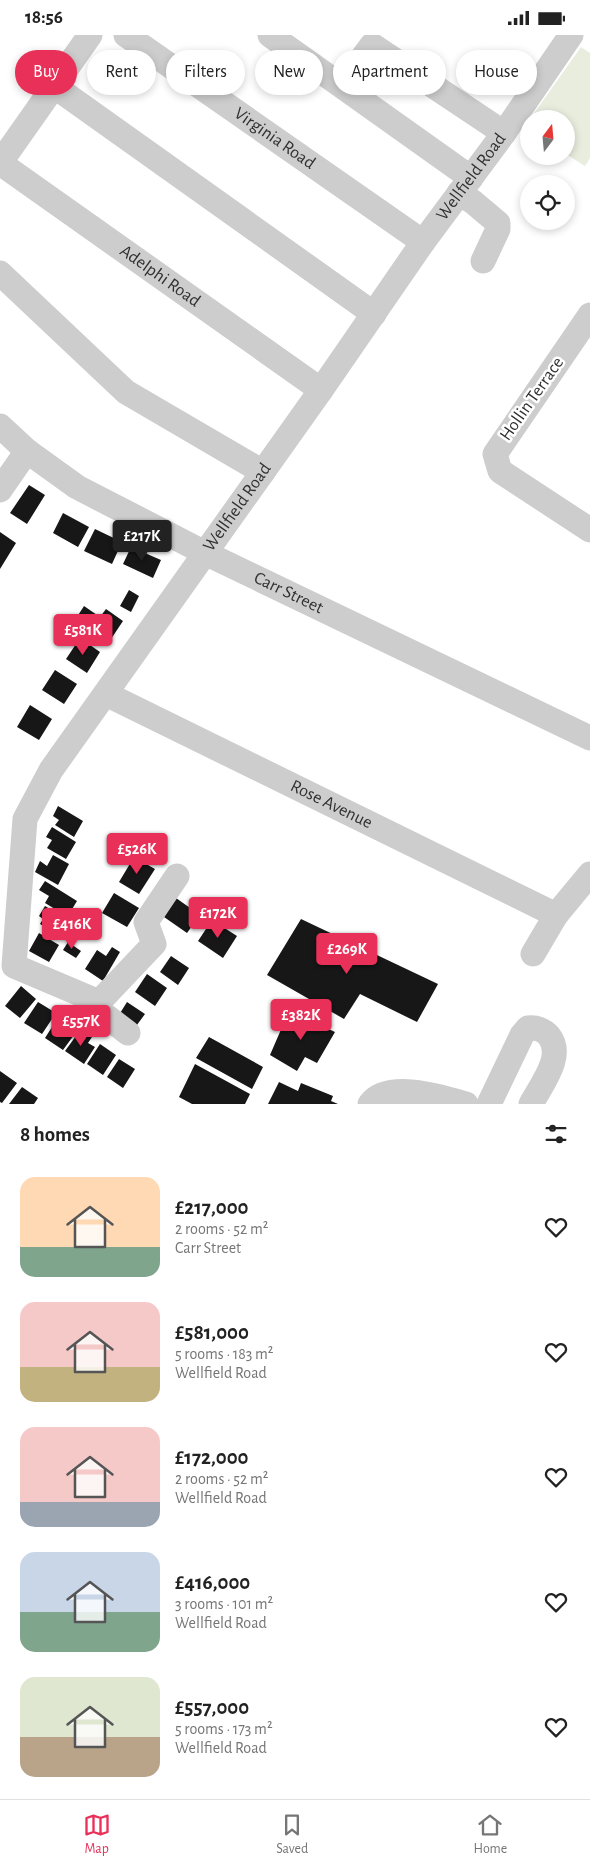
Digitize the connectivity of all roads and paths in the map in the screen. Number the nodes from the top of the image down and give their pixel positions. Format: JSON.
{"nodes":[{"id":1,"x":90,"y":35,"type":"edge"},
{"id":2,"x":126,"y":35,"type":"edge"},
{"id":3,"x":270,"y":35,"type":"edge"},
{"id":4,"x":571,"y":35,"type":"edge"},
{"id":5,"x":368,"y":50,"type":"edge"},
{"id":6,"x":380,"y":50,"type":"edge"},
{"id":7,"x":77,"y":53,"type":"edge"},
{"id":8,"x":446,"y":94,"type":"edge"},
{"id":9,"x":48,"y":95,"type":"edge"},
{"id":10,"x":67,"y":95,"type":"edge"},
{"id":11,"x":504,"y":133,"type":"junction"},
{"id":12,"x":0,"y":163,"type":"edge"},
{"id":13,"x":465,"y":186,"type":"junction"},
{"id":14,"x":423,"y":242,"type":"junction"},
{"id":15,"x":483,"y":261,"type":"dead end"},
{"id":16,"x":0,"y":273,"type":"edge"},
{"id":17,"x":374,"y":313,"type":"junction"},
{"id":18,"x":590,"y":315,"type":"edge"},
{"id":19,"x":321,"y":390,"type":"junction"},
{"id":20,"x":0,"y":426,"type":"edge"},
{"id":21,"x":27,"y":451,"type":"junction"},
{"id":22,"x":263,"y":472,"type":"junction"},
{"id":23,"x":0,"y":490,"type":"edge"},
{"id":24,"x":590,"y":530,"type":"edge"},
{"id":25,"x":205,"y":553,"type":"junction"},
{"id":26,"x":106,"y":694,"type":"junction"},
{"id":27,"x":590,"y":738,"type":"edge"},
{"id":28,"x":590,"y":874,"type":"edge"},
{"id":29,"x":177,"y":876,"type":"dead end"},
{"id":30,"x":556,"y":915,"type":"junction"},
{"id":31,"x":533,"y":955,"type":"dead end"},
{"id":32,"x":99,"y":1002,"type":"junction"},
{"id":33,"x":128,"y":1033,"type":"dead end"},
{"id":34,"x":370,"y":1104,"type":"edge"},
{"id":35,"x":466,"y":1104,"type":"edge"},
{"id":36,"x":490,"y":1104,"type":"edge"},
{"id":37,"x":531,"y":1104,"type":"edge"}],
"edges":[{"from":1,"to":7,"type":"street"},
{"from":2,"to":14,"type":"street","name":"Virginia Road"},
{"from":3,"to":13,"type":"street"},
{"from":4,"to":11,"type":"street","name":"Wellfield Road"},
{"from":5,"to":6,"type":"street"},
{"from":8,"to":11,"type":"street"},
{"from":9,"to":12,"type":"street"},
{"from":10,"to":17,"type":"street"},
{"from":11,"to":13,"type":"street","name":"Wellfield Road"},
{"from":12,"to":19,"type":"street","name":"Adelphi Road"},
{"from":13,"to":14,"type":"street","name":"Wellfield Road"},
{"from":13,"to":15,"type":"street"},
{"from":14,"to":17,"type":"street","name":"Wellfield Road"},
{"from":16,"to":22,"type":"street"},
{"from":17,"to":19,"type":"street","name":"Wellfield Road"},
{"from":18,"to":24,"type":"street","name":"Hollin Terrace"},
{"from":19,"to":22,"type":"street","name":"Wellfield Road"},
{"from":20,"to":21,"type":"street","name":"Carr Street"},
{"from":21,"to":23,"type":"street"},
{"from":21,"to":25,"type":"street","name":"Carr Street"},
{"from":22,"to":25,"type":"street","name":"Wellfield Road"},
{"from":25,"to":26,"type":"street","name":"Wellfield Road"},
{"from":25,"to":27,"type":"street","name":"Carr Street"},
{"from":26,"to":30,"type":"street","name":"Rose Avenue"},
{"from":26,"to":32,"type":"street","name":"Wellfield Road"},
{"from":28,"to":30,"type":"street"},
{"from":29,"to":32,"type":"street"},
{"from":30,"to":31,"type":"street"},
{"from":32,"to":33,"type":"street"},
{"from":34,"to":35,"type":"street"},
{"from":36,"to":37,"type":"street"}]}
